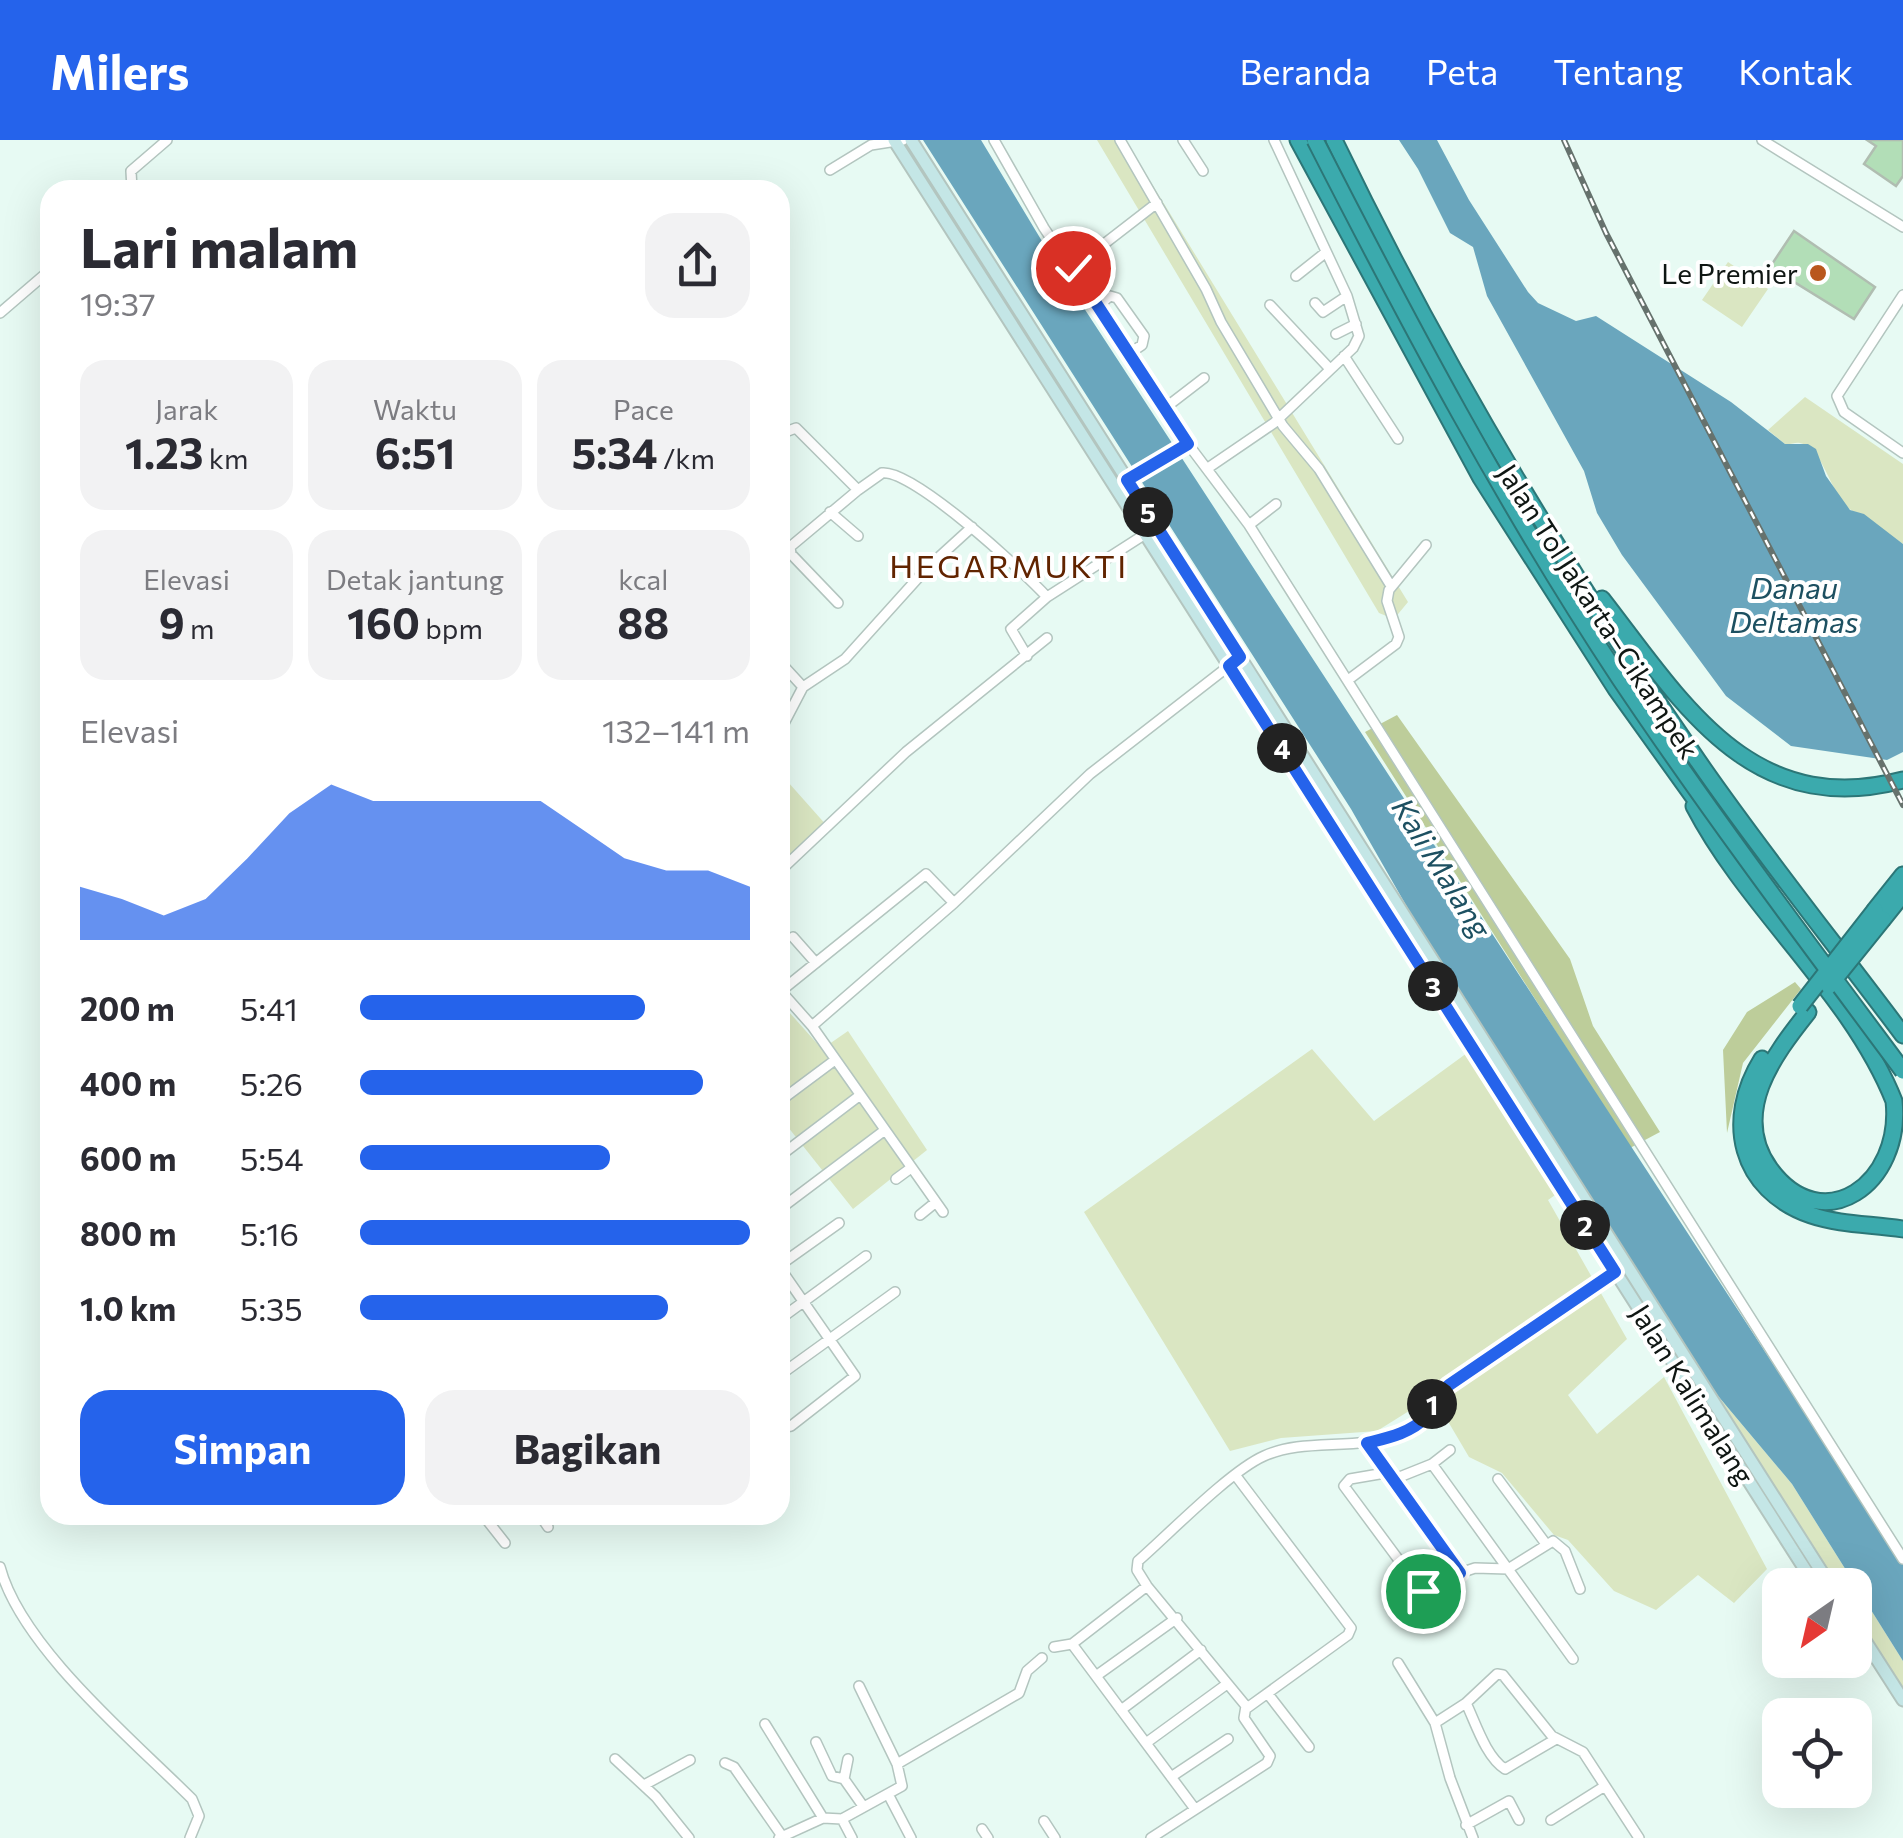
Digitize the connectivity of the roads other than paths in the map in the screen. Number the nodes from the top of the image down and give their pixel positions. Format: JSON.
{"nodes":[{"id":1,"x":167,"y":140,"type":"edge"},
{"id":2,"x":911,"y":140,"type":"edge"},
{"id":3,"x":994,"y":140,"type":"edge"},
{"id":4,"x":1120,"y":140,"type":"edge"},
{"id":5,"x":1182,"y":140,"type":"edge"},
{"id":6,"x":1274,"y":140,"type":"edge"},
{"id":7,"x":1298,"y":140,"type":"edge"},
{"id":8,"x":1315,"y":140,"type":"edge"},
{"id":9,"x":1323,"y":140,"type":"edge"},
{"id":10,"x":1334,"y":140,"type":"edge"},
{"id":11,"x":1762,"y":140,"type":"edge"},
{"id":12,"x":898,"y":141,"type":"edge"},
{"id":13,"x":830,"y":170,"type":"dead end"},
{"id":14,"x":1203,"y":171,"type":"dead end"},
{"id":15,"x":128,"y":180,"type":"edge"},
{"id":16,"x":1157,"y":202,"type":"junction"},
{"id":17,"x":1903,"y":227,"type":"edge"},
{"id":18,"x":1325,"y":253,"type":"junction"},
{"id":19,"x":1073,"y":268,"type":"junction"},
{"id":20,"x":1296,"y":276,"type":"dead end"},
{"id":21,"x":40,"y":279,"type":"edge"},
{"id":22,"x":1903,"y":294,"type":"edge"},
{"id":23,"x":1347,"y":296,"type":"junction"},
{"id":24,"x":1315,"y":303,"type":"dead end"},
{"id":25,"x":1270,"y":305,"type":"dead end"},
{"id":26,"x":1098,"y":306,"type":"junction"},
{"id":27,"x":0,"y":313,"type":"edge"},
{"id":28,"x":1356,"y":324,"type":"junction"},
{"id":29,"x":1336,"y":334,"type":"dead end"},
{"id":30,"x":1130,"y":352,"type":"junction"},
{"id":31,"x":1344,"y":356,"type":"junction"},
{"id":32,"x":1330,"y":369,"type":"junction"},
{"id":33,"x":1204,"y":378,"type":"dead end"},
{"id":34,"x":1164,"y":408,"type":"junction"},
{"id":35,"x":1280,"y":418,"type":"junction"},
{"id":36,"x":790,"y":430,"type":"edge"},
{"id":37,"x":1398,"y":439,"type":"dead end"},
{"id":38,"x":1184,"y":446,"type":"junction"},
{"id":39,"x":1903,"y":453,"type":"edge"},
{"id":40,"x":1208,"y":468,"type":"junction"},
{"id":41,"x":1132,"y":477,"type":"junction"},
{"id":42,"x":858,"y":490,"type":"junction"},
{"id":43,"x":1276,"y":504,"type":"dead end"},
{"id":44,"x":830,"y":512,"type":"junction"},
{"id":45,"x":1249,"y":525,"type":"junction"},
{"id":46,"x":972,"y":527,"type":"junction"},
{"id":47,"x":1151,"y":530,"type":"junction"},
{"id":48,"x":858,"y":536,"type":"dead end"},
{"id":49,"x":1554,"y":537,"type":"junction"},
{"id":50,"x":1426,"y":545,"type":"dead end"},
{"id":51,"x":1390,"y":586,"type":"junction"},
{"id":52,"x":1047,"y":597,"type":"junction"},
{"id":53,"x":838,"y":603,"type":"dead end"},
{"id":54,"x":1048,"y":638,"type":"dead end"},
{"id":55,"x":1027,"y":656,"type":"junction"},
{"id":56,"x":1234,"y":662,"type":"junction"},
{"id":57,"x":790,"y":673,"type":"edge"},
{"id":58,"x":1348,"y":680,"type":"junction"},
{"id":59,"x":803,"y":687,"type":"junction"},
{"id":60,"x":790,"y":712,"type":"edge"},
{"id":61,"x":1903,"y":780,"type":"edge"},
{"id":62,"x":1688,"y":792,"type":"junction"},
{"id":63,"x":790,"y":862,"type":"edge"},
{"id":64,"x":1903,"y":876,"type":"edge"},
{"id":65,"x":1903,"y":894,"type":"edge"},
{"id":66,"x":954,"y":903,"type":"junction"},
{"id":67,"x":1879,"y":914,"type":"junction"},
{"id":68,"x":793,"y":937,"type":"dead end"},
{"id":69,"x":816,"y":963,"type":"junction"},
{"id":70,"x":790,"y":982,"type":"edge"},
{"id":71,"x":790,"y":1001,"type":"edge"},
{"id":72,"x":1804,"y":1009,"type":"junction"},
{"id":73,"x":812,"y":1026,"type":"junction"},
{"id":74,"x":1903,"y":1035,"type":"edge"},
{"id":75,"x":1903,"y":1058,"type":"edge"},
{"id":76,"x":835,"y":1060,"type":"junction"},
{"id":77,"x":1903,"y":1072,"type":"edge"},
{"id":78,"x":1903,"y":1082,"type":"edge"},
{"id":79,"x":790,"y":1094,"type":"edge"},
{"id":80,"x":860,"y":1096,"type":"junction"},
{"id":81,"x":885,"y":1130,"type":"junction"},
{"id":82,"x":790,"y":1148,"type":"edge"},
{"id":83,"x":911,"y":1168,"type":"junction"},
{"id":84,"x":896,"y":1178,"type":"dead end"},
{"id":85,"x":790,"y":1201,"type":"edge"},
{"id":86,"x":936,"y":1202,"type":"junction"},
{"id":87,"x":942,"y":1212,"type":"dead end"},
{"id":88,"x":920,"y":1215,"type":"dead end"},
{"id":89,"x":838,"y":1223,"type":"dead end"},
{"id":90,"x":1903,"y":1229,"type":"edge"},
{"id":91,"x":866,"y":1256,"type":"dead end"},
{"id":92,"x":790,"y":1259,"type":"edge"},
{"id":93,"x":1620,"y":1268,"type":"junction"},
{"id":94,"x":790,"y":1280,"type":"edge"},
{"id":95,"x":895,"y":1292,"type":"dead end"},
{"id":96,"x":805,"y":1302,"type":"junction"},
{"id":97,"x":790,"y":1312,"type":"edge"},
{"id":98,"x":830,"y":1338,"type":"junction"},
{"id":99,"x":790,"y":1368,"type":"edge"},
{"id":100,"x":790,"y":1426,"type":"edge"},
{"id":101,"x":1367,"y":1443,"type":"junction"},
{"id":102,"x":1450,"y":1450,"type":"dead end"},
{"id":103,"x":1432,"y":1464,"type":"junction"},
{"id":104,"x":1236,"y":1476,"type":"junction"},
{"id":105,"x":1389,"y":1476,"type":"junction"},
{"id":106,"x":1498,"y":1479,"type":"dead end"},
{"id":107,"x":492,"y":1525,"type":"edge"},
{"id":108,"x":505,"y":1543,"type":"dead end"},
{"id":109,"x":1546,"y":1544,"type":"junction"},
{"id":110,"x":1903,"y":1559,"type":"edge"},
{"id":111,"x":0,"y":1566,"type":"edge"},
{"id":112,"x":1805,"y":1568,"type":"edge"},
{"id":113,"x":1819,"y":1568,"type":"edge"},
{"id":114,"x":1508,"y":1569,"type":"junction"},
{"id":115,"x":1460,"y":1573,"type":"junction"},
{"id":116,"x":1147,"y":1586,"type":"junction"},
{"id":117,"x":1580,"y":1588,"type":"dead end"},
{"id":118,"x":1177,"y":1618,"type":"junction"},
{"id":119,"x":1072,"y":1644,"type":"junction"},
{"id":120,"x":1054,"y":1647,"type":"dead end"},
{"id":121,"x":1200,"y":1650,"type":"junction"},
{"id":122,"x":1872,"y":1652,"type":"edge"},
{"id":123,"x":1042,"y":1658,"type":"dead end"},
{"id":124,"x":1574,"y":1659,"type":"dead end"},
{"id":125,"x":1398,"y":1663,"type":"dead end"},
{"id":126,"x":1096,"y":1676,"type":"junction"},
{"id":127,"x":1227,"y":1684,"type":"junction"},
{"id":128,"x":859,"y":1686,"type":"dead end"},
{"id":129,"x":1268,"y":1694,"type":"junction"},
{"id":130,"x":1903,"y":1700,"type":"edge"},
{"id":131,"x":1466,"y":1704,"type":"junction"},
{"id":132,"x":1248,"y":1708,"type":"junction"},
{"id":133,"x":1121,"y":1710,"type":"junction"},
{"id":134,"x":1435,"y":1723,"type":"junction"},
{"id":135,"x":765,"y":1724,"type":"dead end"},
{"id":136,"x":1228,"y":1738,"type":"dead end"},
{"id":137,"x":1556,"y":1739,"type":"junction"},
{"id":138,"x":816,"y":1742,"type":"dead end"},
{"id":139,"x":1146,"y":1743,"type":"junction"},
{"id":140,"x":1309,"y":1747,"type":"dead end"},
{"id":141,"x":614,"y":1759,"type":"dead end"},
{"id":142,"x":848,"y":1759,"type":"dead end"},
{"id":143,"x":690,"y":1760,"type":"dead end"},
{"id":144,"x":725,"y":1764,"type":"dead end"},
{"id":145,"x":898,"y":1764,"type":"junction"},
{"id":146,"x":1171,"y":1777,"type":"junction"},
{"id":147,"x":844,"y":1779,"type":"junction"},
{"id":148,"x":644,"y":1784,"type":"junction"},
{"id":149,"x":1606,"y":1786,"type":"junction"},
{"id":150,"x":888,"y":1794,"type":"junction"},
{"id":151,"x":863,"y":1806,"type":"junction"},
{"id":152,"x":1195,"y":1809,"type":"junction"},
{"id":153,"x":823,"y":1818,"type":"junction"},
{"id":154,"x":842,"y":1819,"type":"junction"},
{"id":155,"x":1519,"y":1820,"type":"dead end"},
{"id":156,"x":1550,"y":1820,"type":"dead end"},
{"id":157,"x":1044,"y":1821,"type":"dead end"},
{"id":158,"x":1466,"y":1825,"type":"junction"},
{"id":159,"x":781,"y":1837,"type":"edge"},
{"id":160,"x":190,"y":1838,"type":"edge"},
{"id":161,"x":689,"y":1838,"type":"edge"},
{"id":162,"x":852,"y":1838,"type":"edge"},
{"id":163,"x":910,"y":1838,"type":"edge"},
{"id":164,"x":1055,"y":1838,"type":"edge"},
{"id":165,"x":1152,"y":1838,"type":"edge"},
{"id":166,"x":1474,"y":1838,"type":"edge"},
{"id":167,"x":1639,"y":1838,"type":"edge"}],
"edges":[{"from":1,"to":15,"type":"street"},
{"from":2,"to":41,"type":"main road","name":"Jalan Kalimalang"},
{"from":3,"to":19,"type":"street"},
{"from":4,"to":16,"type":"street"},
{"from":5,"to":14,"type":"street"},
{"from":6,"to":18,"type":"street"},
{"from":7,"to":62,"type":"highway","name":"Jalan Tol Jakarta–Cikampek"},
{"from":8,"to":77,"type":"highway","bridge":true},
{"from":9,"to":75,"type":"highway","bridge":true},
{"from":10,"to":49,"type":"highway","name":"Jalan Tol Jakarta–Cikampek"},
{"from":11,"to":17,"type":"street"},
{"from":12,"to":13,"type":"street"},
{"from":12,"to":47,"type":"main road","name":"Jalan Kalimalang"},
{"from":16,"to":19,"type":"street"},
{"from":16,"to":35,"type":"street"},
{"from":18,"to":20,"type":"street"},
{"from":18,"to":23,"type":"street"},
{"from":19,"to":26,"type":"street"},
{"from":21,"to":27,"type":"street"},
{"from":22,"to":39,"type":"street"},
{"from":23,"to":24,"type":"street"},
{"from":23,"to":28,"type":"street"},
{"from":25,"to":32,"type":"street"},
{"from":26,"to":30,"type":"street"},
{"from":26,"to":30,"type":"street"},
{"from":28,"to":29,"type":"street"},
{"from":28,"to":31,"type":"street"},
{"from":30,"to":34,"type":"street"},
{"from":31,"to":32,"type":"street"},
{"from":31,"to":37,"type":"street"},
{"from":32,"to":35,"type":"street"},
{"from":33,"to":34,"type":"street"},
{"from":34,"to":38,"type":"street"},
{"from":35,"to":40,"type":"street"},
{"from":35,"to":51,"type":"street"},
{"from":36,"to":42,"type":"street"},
{"from":38,"to":40,"type":"street"},
{"from":38,"to":41,"type":"street"},
{"from":40,"to":45,"type":"street"},
{"from":41,"to":47,"type":"main road","name":"Jalan Kalimalang"},
{"from":42,"to":44,"type":"street"},
{"from":42,"to":46,"type":"street"},
{"from":43,"to":45,"type":"street"},
{"from":44,"to":48,"type":"street"},
{"from":44,"to":53,"type":"street"},
{"from":45,"to":58,"type":"street"},
{"from":46,"to":52,"type":"street"},
{"from":46,"to":59,"type":"street"},
{"from":47,"to":52,"type":"street"},
{"from":47,"to":56,"type":"main road","name":"Jalan Kalimalang"},
{"from":49,"to":61,"type":"highway"},
{"from":49,"to":74,"type":"highway","name":"Jalan Tol Jakarta–Cikampek"},
{"from":50,"to":51,"type":"street"},
{"from":51,"to":58,"type":"street"},
{"from":52,"to":55,"type":"street"},
{"from":54,"to":55,"type":"street"},
{"from":55,"to":63,"type":"street"},
{"from":56,"to":66,"type":"street"},
{"from":56,"to":93,"type":"main road","name":"Jalan Kalimalang"},
{"from":57,"to":59,"type":"street"},
{"from":58,"to":110,"type":"street"},
{"from":59,"to":60,"type":"street"},
{"from":62,"to":72,"type":"highway"},
{"from":62,"to":78,"type":"highway","name":"Jalan Tol Jakarta–Cikampek"},
{"from":64,"to":67,"type":"highway"},
{"from":65,"to":67,"type":"highway"},
{"from":66,"to":69,"type":"street"},
{"from":66,"to":73,"type":"street"},
{"from":67,"to":72,"type":"highway","bridge":true},
{"from":68,"to":69,"type":"street"},
{"from":69,"to":70,"type":"street"},
{"from":71,"to":73,"type":"street"},
{"from":72,"to":90,"type":"highway"},
{"from":73,"to":76,"type":"street"},
{"from":76,"to":79,"type":"street"},
{"from":76,"to":80,"type":"street"},
{"from":80,"to":81,"type":"street"},
{"from":80,"to":82,"type":"street"},
{"from":81,"to":83,"type":"street"},
{"from":81,"to":85,"type":"street"},
{"from":83,"to":84,"type":"street"},
{"from":83,"to":86,"type":"street"},
{"from":86,"to":87,"type":"street"},
{"from":86,"to":88,"type":"street"},
{"from":89,"to":92,"type":"street"},
{"from":91,"to":96,"type":"street"},
{"from":93,"to":101,"type":"street"},
{"from":93,"to":112,"type":"main road","name":"Jalan Kalimalang"},
{"from":93,"to":113,"type":"main road","name":"Jalan Kalimalang"},
{"from":94,"to":96,"type":"street"},
{"from":95,"to":98,"type":"street"},
{"from":96,"to":97,"type":"street"},
{"from":96,"to":98,"type":"street"},
{"from":98,"to":99,"type":"street"},
{"from":98,"to":100,"type":"street"},
{"from":101,"to":104,"type":"street"},
{"from":101,"to":105,"type":"street"},
{"from":102,"to":103,"type":"street"},
{"from":103,"to":105,"type":"street"},
{"from":103,"to":114,"type":"street"},
{"from":104,"to":116,"type":"street"},
{"from":104,"to":129,"type":"street"},
{"from":105,"to":115,"type":"street"},
{"from":105,"to":115,"type":"street"},
{"from":106,"to":109,"type":"street"},
{"from":107,"to":108,"type":"street"},
{"from":109,"to":114,"type":"street"},
{"from":109,"to":117,"type":"street"},
{"from":111,"to":160,"type":"street"},
{"from":114,"to":115,"type":"street"},
{"from":114,"to":124,"type":"street"},
{"from":116,"to":118,"type":"street"},
{"from":116,"to":119,"type":"street"},
{"from":118,"to":121,"type":"street"},
{"from":118,"to":126,"type":"street"},
{"from":119,"to":120,"type":"street"},
{"from":119,"to":126,"type":"street"},
{"from":121,"to":127,"type":"street"},
{"from":121,"to":133,"type":"street"},
{"from":122,"to":130,"type":"main road"},
{"from":123,"to":145,"type":"street"},
{"from":125,"to":134,"type":"street"},
{"from":126,"to":133,"type":"street"},
{"from":127,"to":132,"type":"street"},
{"from":127,"to":139,"type":"street"},
{"from":128,"to":145,"type":"street"},
{"from":129,"to":132,"type":"street"},
{"from":129,"to":140,"type":"street"},
{"from":131,"to":134,"type":"street"},
{"from":131,"to":137,"type":"street"},
{"from":131,"to":137,"type":"street"},
{"from":132,"to":152,"type":"street"},
{"from":133,"to":139,"type":"street"},
{"from":134,"to":158,"type":"street"},
{"from":135,"to":153,"type":"street"},
{"from":136,"to":146,"type":"street"},
{"from":137,"to":149,"type":"street"},
{"from":138,"to":147,"type":"street"},
{"from":139,"to":146,"type":"street"},
{"from":141,"to":148,"type":"street"},
{"from":142,"to":147,"type":"street"},
{"from":143,"to":148,"type":"street"},
{"from":144,"to":159,"type":"street"},
{"from":145,"to":150,"type":"street"},
{"from":146,"to":152,"type":"street"},
{"from":147,"to":151,"type":"street"},
{"from":148,"to":161,"type":"street"},
{"from":149,"to":156,"type":"street"},
{"from":149,"to":167,"type":"street"},
{"from":150,"to":151,"type":"street"},
{"from":150,"to":163,"type":"street"},
{"from":151,"to":154,"type":"street"},
{"from":152,"to":165,"type":"street"},
{"from":153,"to":154,"type":"street"},
{"from":153,"to":159,"type":"street"},
{"from":154,"to":162,"type":"street"},
{"from":155,"to":158,"type":"street"},
{"from":157,"to":164,"type":"street"},
{"from":158,"to":166,"type":"street"}]}
